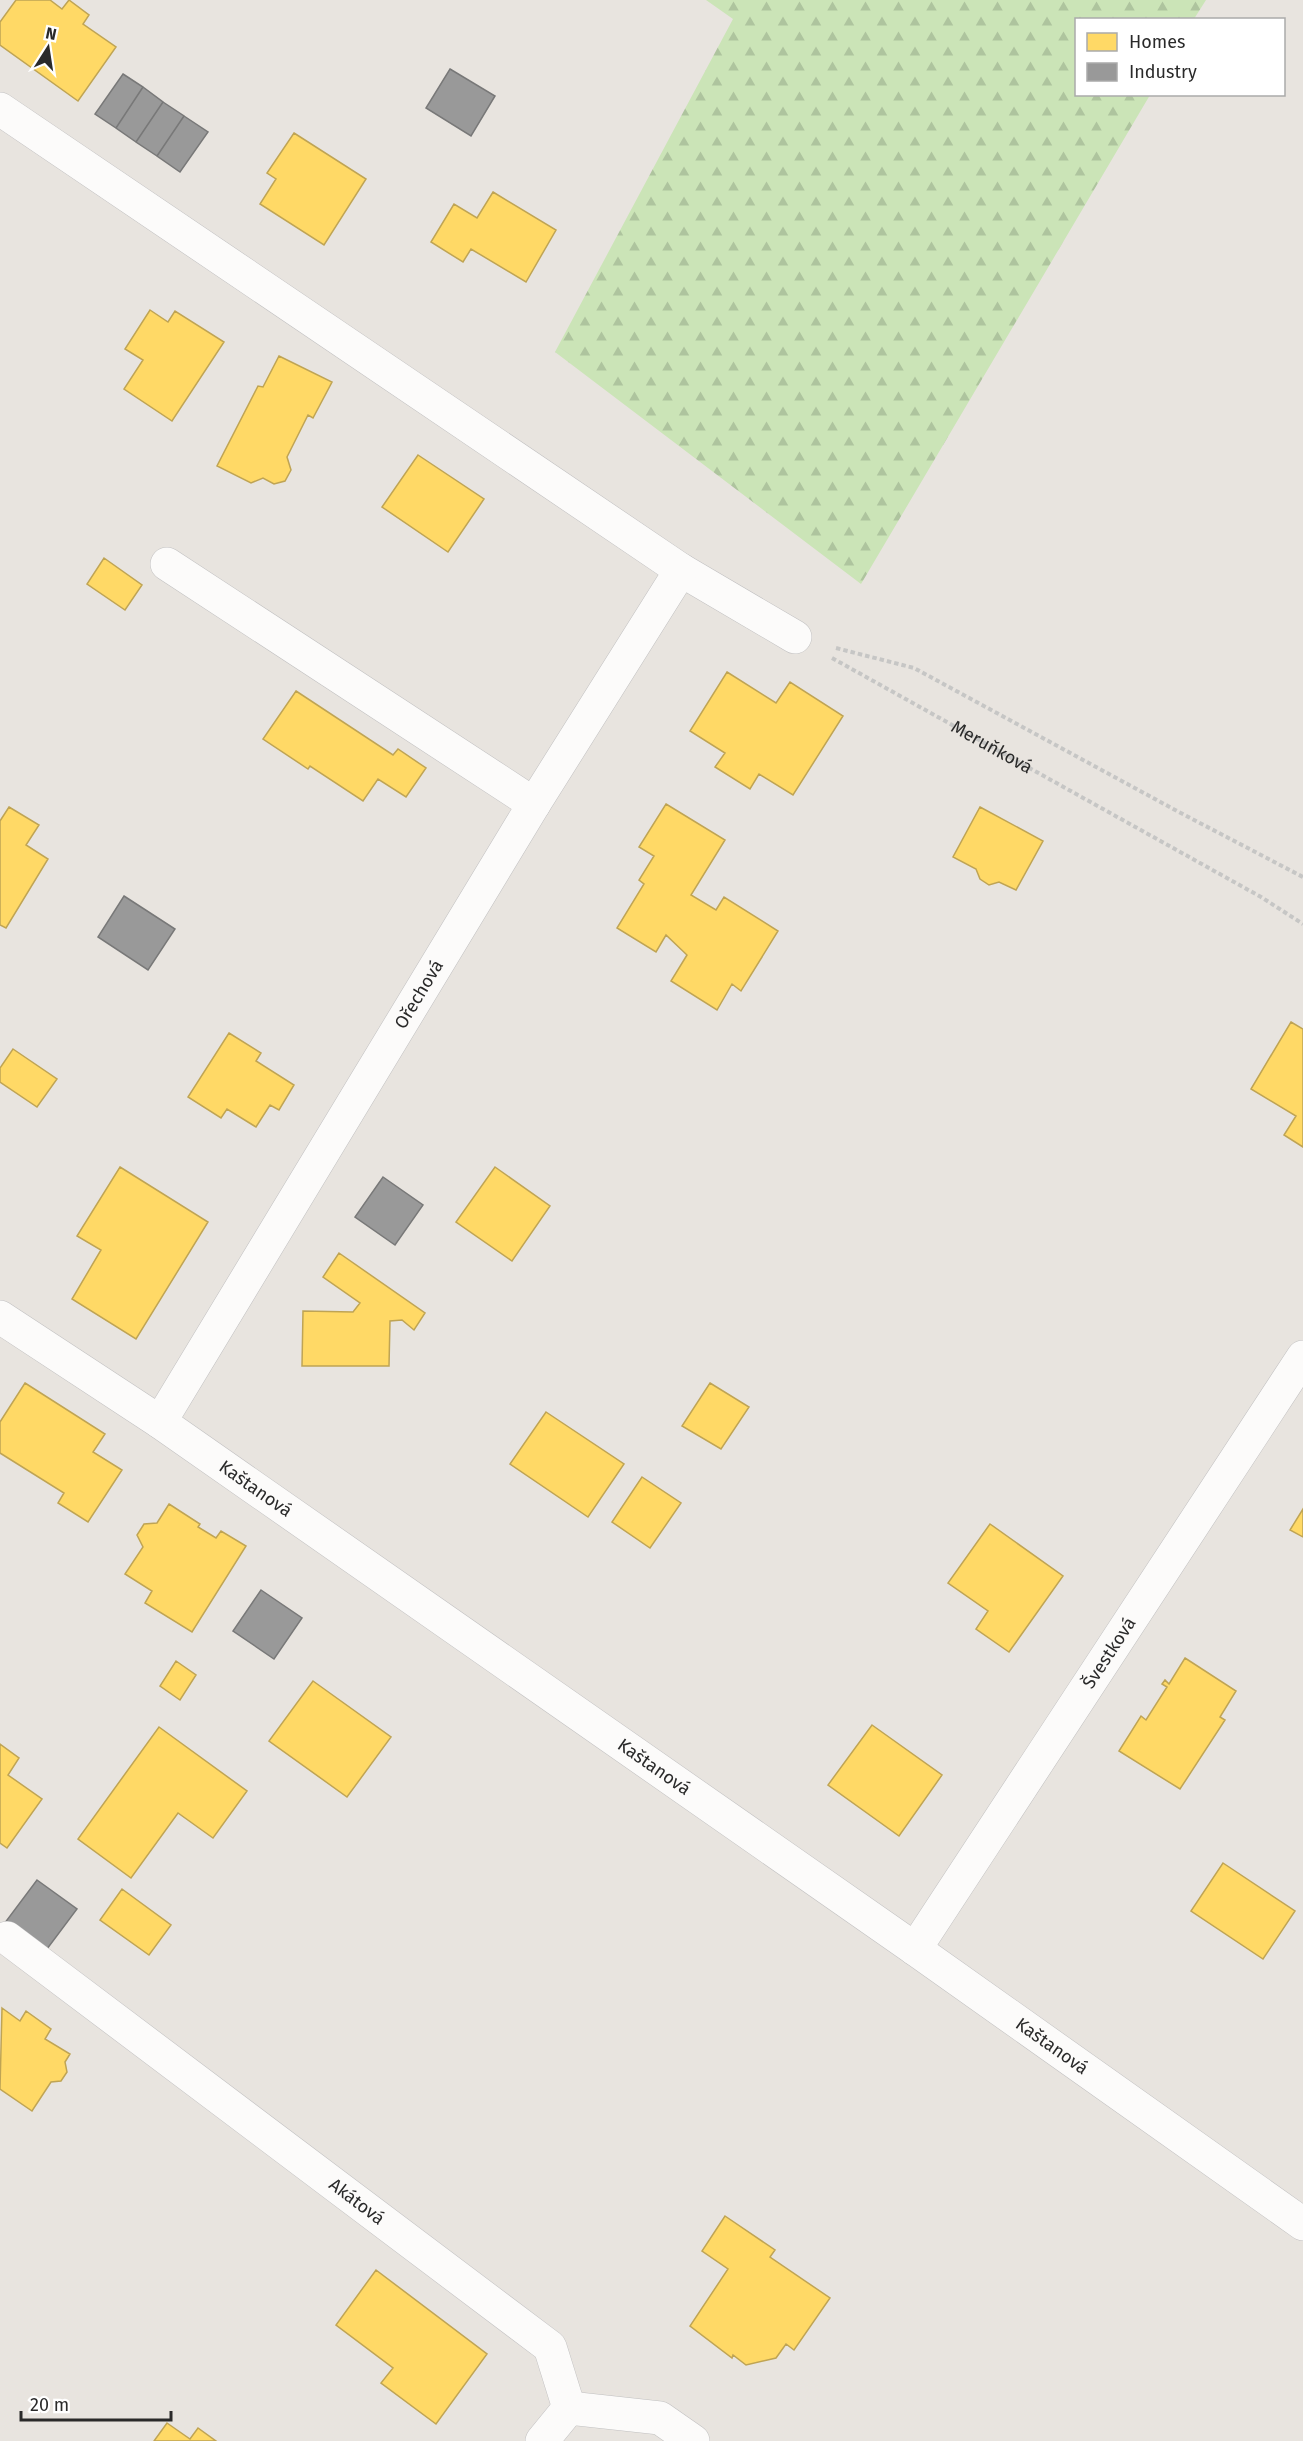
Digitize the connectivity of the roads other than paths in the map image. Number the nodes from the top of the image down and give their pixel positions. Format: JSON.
{"nodes":[{"id":1,"x":0,"y":109,"type":"edge"},
{"id":2,"x":167,"y":564,"type":"dead end"},
{"id":3,"x":681,"y":570,"type":"junction"},
{"id":4,"x":795,"y":637,"type":"road end"},
{"id":5,"x":534,"y":804,"type":"junction"},
{"id":6,"x":0,"y":1317,"type":"edge"},
{"id":7,"x":1301,"y":1366,"type":"edge"},
{"id":8,"x":160,"y":1422,"type":"junction"},
{"id":9,"x":7,"y":1938,"type":"dead end"},
{"id":10,"x":915,"y":1949,"type":"junction"},
{"id":11,"x":1303,"y":2224,"type":"edge"},
{"id":12,"x":569,"y":2408,"type":"junction"},
{"id":13,"x":542,"y":2441,"type":"edge"},
{"id":14,"x":693,"y":2441,"type":"edge"}],
"edges":[{"from":1,"to":3,"type":"street"},
{"from":2,"to":5,"type":"street"},
{"from":3,"to":4,"type":"street"},
{"from":3,"to":5,"type":"street","name":"Ořechová"},
{"from":5,"to":8,"type":"street","name":"Ořechová"},
{"from":6,"to":8,"type":"street","name":"Kaštanová"},
{"from":7,"to":10,"type":"street","name":"Švestková"},
{"from":8,"to":10,"type":"street","name":"Kaštanová"},
{"from":9,"to":12,"type":"street","name":"Akátová"},
{"from":10,"to":11,"type":"street","name":"Kaštanová"},
{"from":12,"to":13,"type":"street"},
{"from":12,"to":14,"type":"street"}]}
